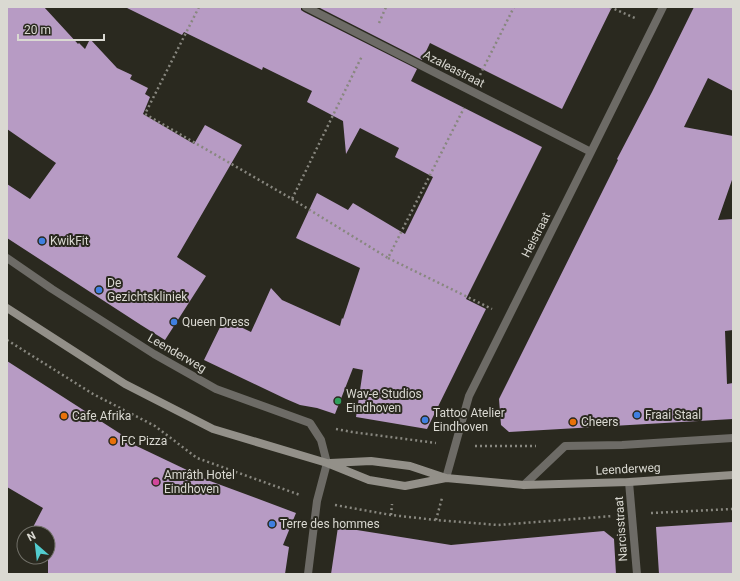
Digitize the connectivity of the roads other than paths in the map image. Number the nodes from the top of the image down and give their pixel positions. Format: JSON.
{"nodes":[{"id":1,"x":306,"y":7,"type":"edge"},
{"id":2,"x":662,"y":7,"type":"edge"},
{"id":3,"x":591,"y":152,"type":"junction"},
{"id":4,"x":7,"y":258,"type":"edge"},
{"id":5,"x":7,"y":308,"type":"edge"},
{"id":6,"x":733,"y":438,"type":"edge"},
{"id":7,"x":327,"y":463,"type":"junction"},
{"id":8,"x":733,"y":475,"type":"edge"},
{"id":9,"x":446,"y":478,"type":"junction"},
{"id":10,"x":629,"y":482,"type":"junction"},
{"id":11,"x":524,"y":485,"type":"junction"},
{"id":12,"x":308,"y":574,"type":"edge"},
{"id":13,"x":637,"y":574,"type":"edge"}],
"edges":[{"from":1,"to":3,"type":"street","name":"Azaleastraat"},
{"from":2,"to":3,"type":"street","name":"Heistraat"},
{"from":3,"to":9,"type":"street","name":"Heistraat"},
{"from":4,"to":7,"type":"street","name":"Leenderweg"},
{"from":5,"to":7,"type":"main road","name":"Leenderweg"},
{"from":6,"to":11,"type":"street","name":"Leenderweg"},
{"from":7,"to":9,"type":"main road","name":"Leenderweg"},
{"from":7,"to":9,"type":"main road","name":"Leenderweg"},
{"from":7,"to":12,"type":"street"},
{"from":8,"to":10,"type":"main road","name":"Leenderweg"},
{"from":9,"to":11,"type":"main road","name":"Leenderweg"},
{"from":10,"to":11,"type":"main road","name":"Leenderweg"},
{"from":10,"to":13,"type":"street","name":"Narcisstraat"}]}
